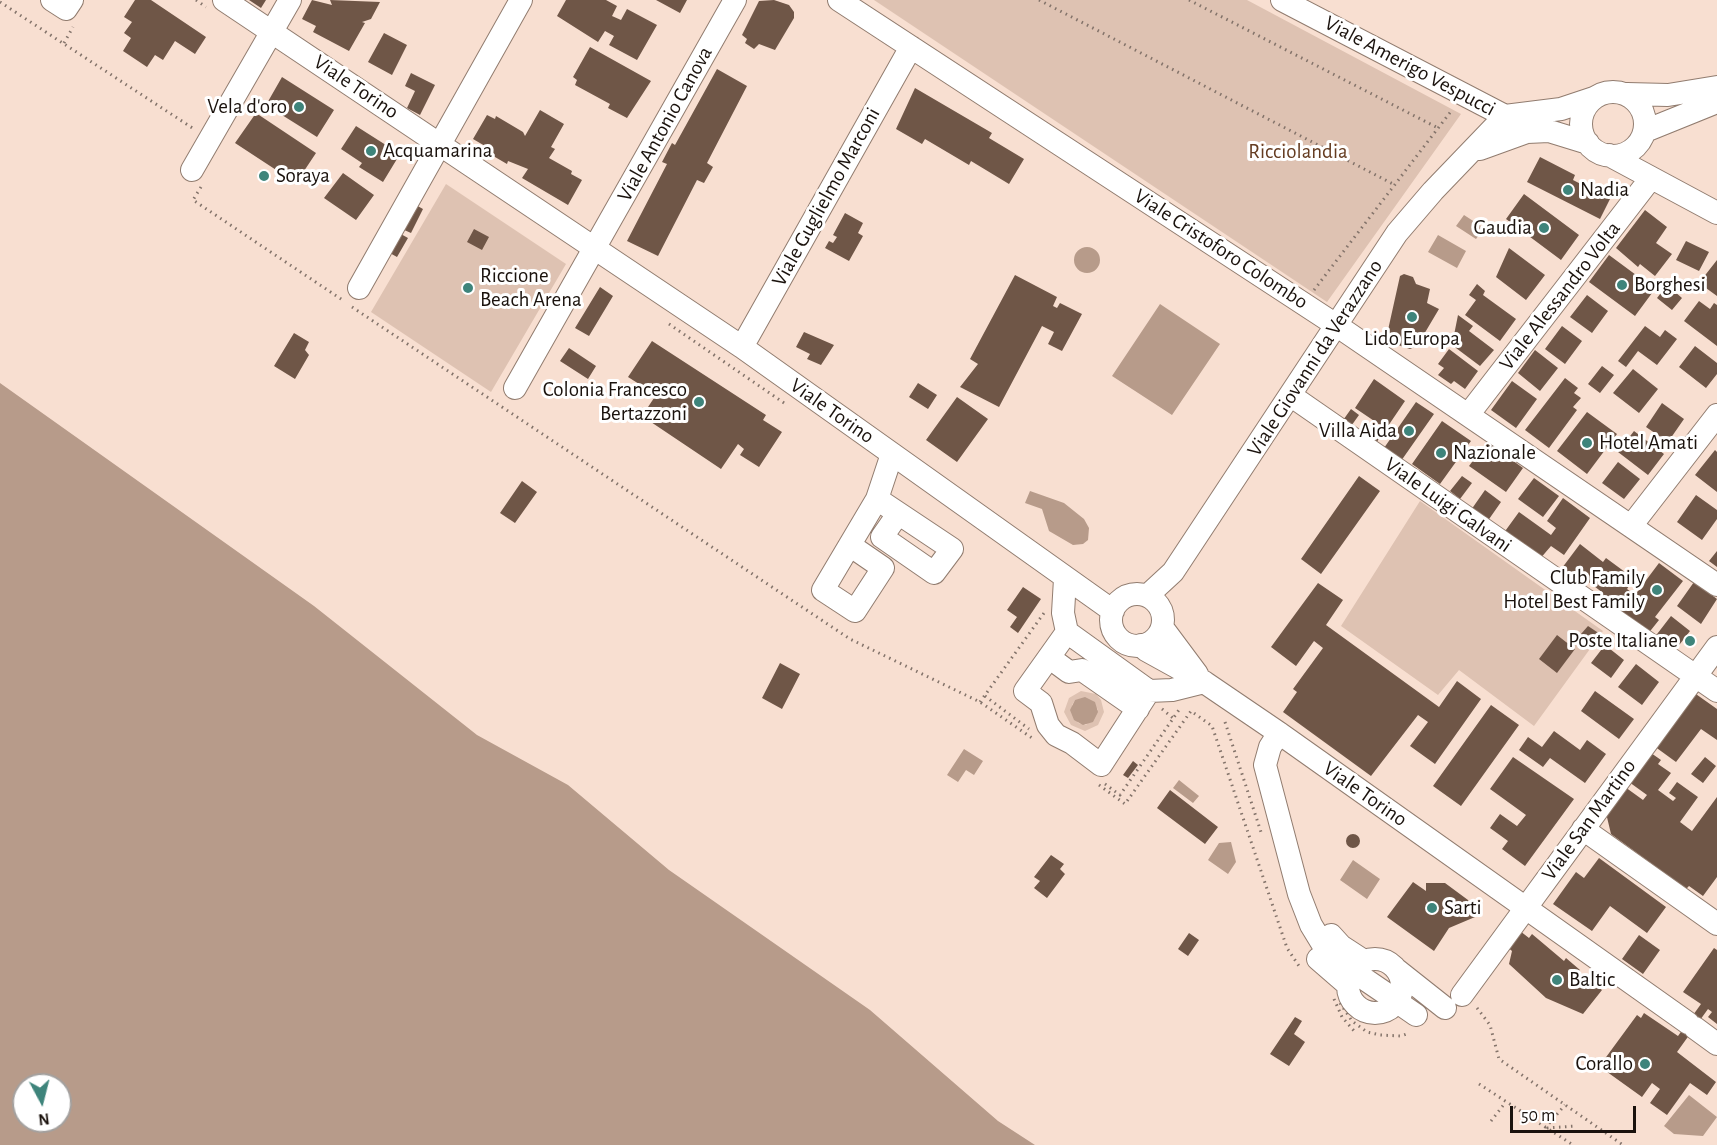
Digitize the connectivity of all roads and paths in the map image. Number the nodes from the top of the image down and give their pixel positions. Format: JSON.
{"nodes":[{"id":1,"x":52,"y":0,"type":"edge"},
{"id":2,"x":72,"y":0,"type":"edge"},
{"id":3,"x":224,"y":0,"type":"edge"},
{"id":4,"x":290,"y":0,"type":"edge"},
{"id":5,"x":520,"y":0,"type":"edge"},
{"id":6,"x":735,"y":0,"type":"edge"},
{"id":7,"x":839,"y":0,"type":"edge"},
{"id":8,"x":1039,"y":0,"type":"edge"},
{"id":9,"x":1189,"y":0,"type":"edge"},
{"id":10,"x":1282,"y":0,"type":"edge"},
{"id":11,"x":0,"y":2,"type":"edge"},
{"id":12,"x":273,"y":32,"type":"junction"},
{"id":13,"x":911,"y":47,"type":"junction"},
{"id":14,"x":1717,"y":87,"type":"edge"},
{"id":15,"x":1464,"y":94,"type":"junction"},
{"id":16,"x":1627,"y":94,"type":"junction"},
{"id":17,"x":1594,"y":98,"type":"junction"},
{"id":18,"x":1717,"y":102,"type":"edge"},
{"id":19,"x":1505,"y":116,"type":"junction"},
{"id":20,"x":1438,"y":128,"type":"junction"},
{"id":21,"x":1643,"y":136,"type":"junction"},
{"id":22,"x":193,"y":139,"type":"dead end"},
{"id":23,"x":439,"y":143,"type":"junction"},
{"id":24,"x":1588,"y":143,"type":"junction"},
{"id":25,"x":1470,"y":154,"type":"junction"},
{"id":26,"x":1610,"y":156,"type":"junction"},
{"id":27,"x":192,"y":170,"type":"joint"},
{"id":28,"x":1651,"y":178,"type":"junction"},
{"id":29,"x":1395,"y":185,"type":"junction"},
{"id":30,"x":1717,"y":213,"type":"edge"},
{"id":31,"x":595,"y":248,"type":"junction"},
{"id":32,"x":360,"y":278,"type":"dead end"},
{"id":33,"x":1304,"y":304,"type":"junction"},
{"id":34,"x":662,"y":319,"type":"dead end"},
{"id":35,"x":1336,"y":325,"type":"junction"},
{"id":36,"x":742,"y":346,"type":"junction"},
{"id":37,"x":515,"y":388,"type":"dead end"},
{"id":38,"x":1290,"y":395,"type":"junction"},
{"id":39,"x":788,"y":405,"type":"dead end"},
{"id":40,"x":1468,"y":415,"type":"junction"},
{"id":41,"x":1717,"y":415,"type":"edge"},
{"id":42,"x":892,"y":454,"type":"junction"},
{"id":43,"x":877,"y":499,"type":"junction"},
{"id":44,"x":898,"y":514,"type":"dead end"},
{"id":45,"x":1631,"y":526,"type":"junction"},
{"id":46,"x":851,"y":546,"type":"dead end"},
{"id":47,"x":1173,"y":572,"type":"junction"},
{"id":48,"x":1065,"y":579,"type":"junction"},
{"id":49,"x":1717,"y":585,"type":"edge"},
{"id":50,"x":1140,"y":595,"type":"junction"},
{"id":51,"x":1047,"y":609,"type":"dead end"},
{"id":52,"x":1113,"y":610,"type":"junction"},
{"id":53,"x":1162,"y":621,"type":"junction"},
{"id":54,"x":1066,"y":632,"type":"junction"},
{"id":55,"x":1141,"y":645,"type":"junction"},
{"id":56,"x":1717,"y":647,"type":"edge"},
{"id":57,"x":1050,"y":658,"type":"junction"},
{"id":58,"x":1696,"y":676,"type":"junction"},
{"id":59,"x":1204,"y":682,"type":"junction"},
{"id":60,"x":1717,"y":692,"type":"edge"},
{"id":61,"x":985,"y":696,"type":"junction"},
{"id":62,"x":1187,"y":698,"type":"dead end"},
{"id":63,"x":1144,"y":700,"type":"junction"},
{"id":64,"x":980,"y":702,"type":"junction"},
{"id":65,"x":1220,"y":717,"type":"dead end"},
{"id":66,"x":1033,"y":731,"type":"dead end"},
{"id":67,"x":1279,"y":733,"type":"junction"},
{"id":68,"x":1038,"y":743,"type":"dead end"},
{"id":69,"x":1101,"y":781,"type":"dead end"},
{"id":70,"x":1096,"y":783,"type":"dead end"},
{"id":71,"x":1279,"y":813,"type":"junction"},
{"id":72,"x":1583,"y":829,"type":"junction"},
{"id":73,"x":1263,"y":840,"type":"dead end"},
{"id":74,"x":1525,"y":907,"type":"junction"},
{"id":75,"x":1717,"y":924,"type":"edge"},
{"id":76,"x":1340,"y":962,"type":"dead end"},
{"id":77,"x":1301,"y":970,"type":"dead end"},
{"id":78,"x":1397,"y":970,"type":"junction"},
{"id":79,"x":1349,"y":982,"type":"junction"},
{"id":80,"x":1454,"y":1001,"type":"junction"},
{"id":81,"x":1406,"y":1012,"type":"joint"},
{"id":82,"x":1355,"y":1032,"type":"dead end"},
{"id":83,"x":1717,"y":1044,"type":"edge"},
{"id":84,"x":1479,"y":1084,"type":"dead end"},
{"id":85,"x":1505,"y":1103,"type":"junction"},
{"id":86,"x":1565,"y":1105,"type":"junction"},
{"id":87,"x":1491,"y":1121,"type":"dead end"},
{"id":88,"x":1576,"y":1126,"type":"dead end"},
{"id":89,"x":1545,"y":1128,"type":"junction"},
{"id":90,"x":1573,"y":1145,"type":"edge"},
{"id":91,"x":1623,"y":1145,"type":"edge"}],
"edges":[{"from":1,"to":2,"type":"street"},
{"from":3,"to":12,"type":"street","name":"Viale Torino"},
{"from":4,"to":12,"type":"street"},
{"from":5,"to":23,"type":"street"},
{"from":6,"to":31,"type":"street","name":"Viale Antonio Canova"},
{"from":7,"to":13,"type":"street","name":"Viale Cristoforo Colombo"},
{"from":8,"to":29,"type":"path"},
{"from":9,"to":20,"type":"path"},
{"from":10,"to":15,"type":"street","name":"Viale Amerigo Vespucci"},
{"from":11,"to":22,"type":"path"},
{"from":12,"to":23,"type":"street","name":"Viale Torino"},
{"from":12,"to":27,"type":"street"},
{"from":13,"to":33,"type":"street","name":"Viale Cristoforo Colombo"},
{"from":13,"to":36,"type":"street","name":"Viale Guglielmo Marconi"},
{"from":14,"to":16,"type":"street"},
{"from":15,"to":19,"type":"street","name":"Viale Amerigo Vespucci"},
{"from":15,"to":20,"type":"path"},
{"from":16,"to":17,"type":"street"},
{"from":16,"to":21,"type":"street"},
{"from":17,"to":19,"type":"street"},
{"from":17,"to":24,"type":"street"},
{"from":18,"to":21,"type":"street"},
{"from":19,"to":25,"type":"street","name":"Viale Giovanni da Verazzano"},
{"from":20,"to":29,"type":"path"},
{"from":21,"to":26,"type":"street"},
{"from":21,"to":28,"type":"street"},
{"from":23,"to":31,"type":"street","name":"Viale Torino"},
{"from":23,"to":32,"type":"street"},
{"from":24,"to":25,"type":"street","name":"Viale Giovanni da Verazzano"},
{"from":24,"to":26,"type":"street"},
{"from":25,"to":35,"type":"street","name":"Viale Giovanni da Verazzano"},
{"from":26,"to":28,"type":"street"},
{"from":27,"to":64,"type":"path"},
{"from":28,"to":30,"type":"street"},
{"from":28,"to":40,"type":"street","name":"Viale Alessandro Volta"},
{"from":29,"to":33,"type":"path"},
{"from":31,"to":36,"type":"street","name":"Viale Torino"},
{"from":31,"to":37,"type":"street"},
{"from":33,"to":35,"type":"street","name":"Viale Cristoforo Colombo"},
{"from":34,"to":39,"type":"path"},
{"from":35,"to":38,"type":"street","name":"Viale Giovanni da Verazzano"},
{"from":35,"to":40,"type":"street","name":"Viale Cristoforo Colombo"},
{"from":36,"to":42,"type":"street","name":"Viale Torino"},
{"from":38,"to":47,"type":"street","name":"Viale Giovanni da Verazzano"},
{"from":38,"to":58,"type":"street","name":"Viale Luigi Galvani"},
{"from":40,"to":45,"type":"street","name":"Viale Cristoforo Colombo"},
{"from":41,"to":45,"type":"street"},
{"from":42,"to":43,"type":"street"},
{"from":42,"to":48,"type":"street","name":"Viale Torino"},
{"from":43,"to":44,"type":"street"},
{"from":43,"to":46,"type":"street"},
{"from":45,"to":49,"type":"street","name":"Viale Cristoforo Colombo"},
{"from":47,"to":50,"type":"street","name":"Viale Giovanni da Verazzano"},
{"from":47,"to":53,"type":"street","name":"Viale Giovanni da Verazzano"},
{"from":48,"to":50,"type":"street","name":"Viale Torino"},
{"from":48,"to":52,"type":"street","name":"Viale Torino"},
{"from":48,"to":54,"type":"street"},
{"from":50,"to":52,"type":"street"},
{"from":50,"to":53,"type":"street"},
{"from":51,"to":61,"type":"path"},
{"from":52,"to":55,"type":"street"},
{"from":53,"to":55,"type":"street"},
{"from":53,"to":59,"type":"street","name":"Viale Torino"},
{"from":54,"to":57,"type":"street"},
{"from":54,"to":63,"type":"street"},
{"from":55,"to":59,"type":"street","name":"Viale Torino"},
{"from":56,"to":58,"type":"street","name":"Viale San Martino"},
{"from":57,"to":63,"type":"street"},
{"from":57,"to":63,"type":"street"},
{"from":58,"to":60,"type":"street","name":"Viale Luigi Galvani"},
{"from":58,"to":72,"type":"street","name":"Viale San Martino"},
{"from":59,"to":63,"type":"street"},
{"from":59,"to":67,"type":"street","name":"Viale Torino"},
{"from":61,"to":64,"type":"path"},
{"from":61,"to":66,"type":"path"},
{"from":62,"to":69,"type":"path"},
{"from":64,"to":68,"type":"path"},
{"from":65,"to":73,"type":"path"},
{"from":67,"to":71,"type":"street"},
{"from":67,"to":74,"type":"street","name":"Viale Torino"},
{"from":70,"to":77,"type":"path"},
{"from":71,"to":76,"type":"street"},
{"from":71,"to":79,"type":"street"},
{"from":72,"to":74,"type":"street","name":"Viale San Martino"},
{"from":72,"to":75,"type":"street"},
{"from":74,"to":80,"type":"street","name":"Viale San Martino"},
{"from":74,"to":83,"type":"street","name":"Viale Torino"},
{"from":78,"to":79,"type":"street"},
{"from":78,"to":79,"type":"street"},
{"from":78,"to":80,"type":"street"},
{"from":79,"to":81,"type":"street"},
{"from":79,"to":81,"type":"path"},
{"from":79,"to":82,"type":"path"},
{"from":80,"to":86,"type":"path"},
{"from":84,"to":85,"type":"path"},
{"from":85,"to":87,"type":"path"},
{"from":85,"to":89,"type":"path"},
{"from":86,"to":89,"type":"path"},
{"from":86,"to":91,"type":"path"},
{"from":88,"to":89,"type":"path"},
{"from":89,"to":90,"type":"path"}]}
